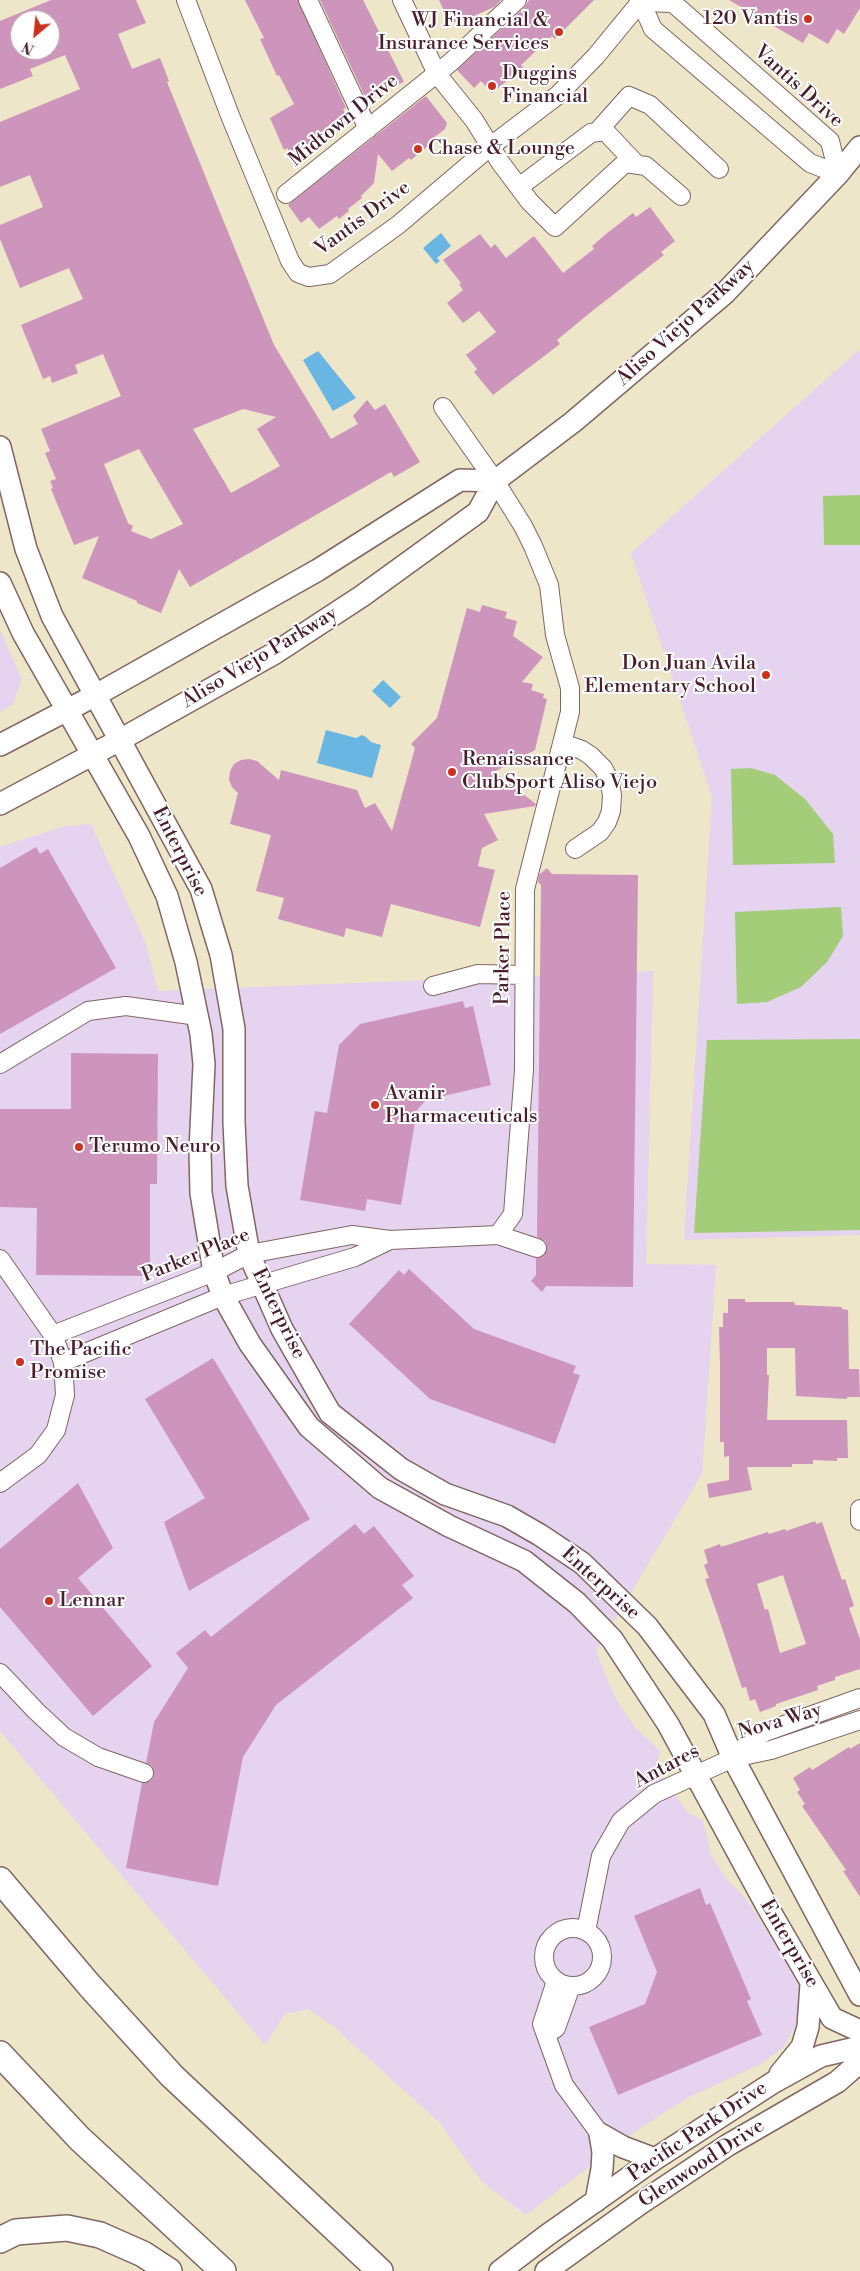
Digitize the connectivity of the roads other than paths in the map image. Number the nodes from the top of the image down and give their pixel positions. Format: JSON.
{"nodes":[{"id":1,"x":186,"y":0,"type":"edge"},
{"id":2,"x":308,"y":0,"type":"edge"},
{"id":3,"x":402,"y":0,"type":"edge"},
{"id":4,"x":517,"y":0,"type":"edge"},
{"id":5,"x":642,"y":1,"type":"edge"},
{"id":6,"x":437,"y":74,"type":"junction"},
{"id":7,"x":368,"y":129,"type":"junction"},
{"id":8,"x":597,"y":132,"type":"junction"},
{"id":9,"x":491,"y":146,"type":"junction"},
{"id":10,"x":860,"y":147,"type":"edge"},
{"id":11,"x":637,"y":165,"type":"junction"},
{"id":12,"x":719,"y":169,"type":"dead end"},
{"id":13,"x":838,"y":174,"type":"junction"},
{"id":14,"x":519,"y":187,"type":"junction"},
{"id":15,"x":286,"y":194,"type":"dead end"},
{"id":16,"x":682,"y":196,"type":"dead end"},
{"id":17,"x":443,"y":407,"type":"dead end"},
{"id":18,"x":0,"y":447,"type":"edge"},
{"id":19,"x":495,"y":481,"type":"junction"},
{"id":20,"x":0,"y":583,"type":"edge"},
{"id":21,"x":96,"y":695,"type":"junction"},
{"id":22,"x":66,"y":710,"type":"junction"},
{"id":23,"x":118,"y":740,"type":"junction"},
{"id":24,"x":562,"y":743,"type":"junction"},
{"id":25,"x":0,"y":745,"type":"edge"},
{"id":26,"x":94,"y":754,"type":"junction"},
{"id":27,"x":0,"y":804,"type":"edge"},
{"id":28,"x":575,"y":849,"type":"dead end"},
{"id":29,"x":524,"y":974,"type":"junction"},
{"id":30,"x":433,"y":986,"type":"dead end"},
{"id":31,"x":198,"y":1016,"type":"junction"},
{"id":32,"x":0,"y":1064,"type":"edge"},
{"id":33,"x":498,"y":1235,"type":"junction"},
{"id":34,"x":390,"y":1240,"type":"junction"},
{"id":35,"x":537,"y":1248,"type":"dead end"},
{"id":36,"x":249,"y":1254,"type":"junction"},
{"id":37,"x":0,"y":1260,"type":"edge"},
{"id":38,"x":214,"y":1272,"type":"junction"},
{"id":39,"x":262,"y":1284,"type":"junction"},
{"id":40,"x":223,"y":1296,"type":"junction"},
{"id":41,"x":52,"y":1335,"type":"junction"},
{"id":42,"x":62,"y":1362,"type":"junction"},
{"id":43,"x":0,"y":1483,"type":"edge"},
{"id":44,"x":860,"y":1509,"type":"edge"},
{"id":45,"x":860,"y":1521,"type":"edge"},
{"id":46,"x":0,"y":1673,"type":"edge"},
{"id":47,"x":860,"y":1698,"type":"edge"},
{"id":48,"x":860,"y":1720,"type":"edge"},
{"id":49,"x":733,"y":1758,"type":"junction"},
{"id":50,"x":144,"y":1773,"type":"dead end"},
{"id":51,"x":696,"y":1774,"type":"junction"},
{"id":52,"x":0,"y":1880,"type":"edge"},
{"id":53,"x":586,"y":1931,"type":"junction"},
{"id":54,"x":564,"y":1984,"type":"junction"},
{"id":55,"x":811,"y":1984,"type":"junction"},
{"id":56,"x":860,"y":1995,"type":"edge"},
{"id":57,"x":860,"y":2031,"type":"edge"},
{"id":58,"x":860,"y":2047,"type":"edge"},
{"id":59,"x":0,"y":2054,"type":"edge"},
{"id":60,"x":860,"y":2062,"type":"edge"},
{"id":61,"x":774,"y":2082,"type":"junction"},
{"id":62,"x":600,"y":2134,"type":"junction"},
{"id":63,"x":655,"y":2159,"type":"junction"},
{"id":64,"x":596,"y":2201,"type":"junction"},
{"id":65,"x":0,"y":2240,"type":"edge"},
{"id":66,"x":169,"y":2271,"type":"edge"},
{"id":67,"x":224,"y":2271,"type":"edge"},
{"id":68,"x":380,"y":2271,"type":"edge"},
{"id":69,"x":500,"y":2271,"type":"edge"},
{"id":70,"x":546,"y":2271,"type":"edge"}],
"edges":[{"from":1,"to":9,"type":"street","name":"Vantis Drive"},
{"from":2,"to":7,"type":"street"},
{"from":3,"to":6,"type":"street"},
{"from":4,"to":6,"type":"street","name":"Midtown Drive"},
{"from":5,"to":9,"type":"street","name":"Vantis Drive"},
{"from":5,"to":13,"type":"street"},
{"from":5,"to":13,"type":"street","name":"Vantis Drive"},
{"from":6,"to":7,"type":"street","name":"Midtown Drive"},
{"from":6,"to":9,"type":"street"},
{"from":7,"to":15,"type":"street","name":"Midtown Drive"},
{"from":8,"to":11,"type":"street"},
{"from":8,"to":12,"type":"street"},
{"from":8,"to":14,"type":"street"},
{"from":9,"to":14,"type":"street"},
{"from":10,"to":13,"type":"main road","name":"Aliso Viejo Parkway"},
{"from":11,"to":14,"type":"street"},
{"from":11,"to":16,"type":"street"},
{"from":13,"to":19,"type":"main road","name":"Aliso Viejo Parkway"},
{"from":17,"to":19,"type":"street","name":"Parker Place"},
{"from":18,"to":21,"type":"main road","name":"Enterprise"},
{"from":19,"to":21,"type":"main road"},
{"from":19,"to":23,"type":"main road","name":"Aliso Viejo Parkway"},
{"from":19,"to":24,"type":"street","name":"Parker Place"},
{"from":20,"to":22,"type":"main road","name":"Enterprise"},
{"from":21,"to":22,"type":"main road"},
{"from":21,"to":23,"type":"main road","name":"Enterprise"},
{"from":22,"to":25,"type":"main road"},
{"from":22,"to":26,"type":"main road","name":"Enterprise"},
{"from":23,"to":26,"type":"main road","name":"Aliso Viejo Parkway"},
{"from":23,"to":36,"type":"main road","name":"Enterprise"},
{"from":24,"to":28,"type":"street"},
{"from":24,"to":29,"type":"street","name":"Parker Place"},
{"from":26,"to":27,"type":"main road","name":"Aliso Viejo Parkway"},
{"from":26,"to":31,"type":"main road","name":"Enterprise"},
{"from":29,"to":30,"type":"street"},
{"from":29,"to":33,"type":"street","name":"Parker Place"},
{"from":31,"to":32,"type":"street"},
{"from":31,"to":38,"type":"main road","name":"Enterprise"},
{"from":33,"to":34,"type":"street","name":"Parker Place"},
{"from":33,"to":35,"type":"street"},
{"from":34,"to":36,"type":"street","name":"Parker Place"},
{"from":34,"to":39,"type":"street","name":"Parker Place"},
{"from":36,"to":38,"type":"street","name":"Parker Place"},
{"from":36,"to":39,"type":"main road","name":"Enterprise"},
{"from":37,"to":41,"type":"street"},
{"from":38,"to":40,"type":"main road","name":"Enterprise"},
{"from":38,"to":41,"type":"street","name":"Parker Place"},
{"from":39,"to":40,"type":"street","name":"Parker Place"},
{"from":39,"to":49,"type":"main road","name":"Enterprise"},
{"from":40,"to":42,"type":"street","name":"Parker Place"},
{"from":40,"to":51,"type":"main road","name":"Enterprise"},
{"from":41,"to":42,"type":"street"},
{"from":42,"to":43,"type":"street"},
{"from":44,"to":45,"type":"street"},
{"from":46,"to":50,"type":"street"},
{"from":47,"to":49,"type":"street","name":"Nova Way"},
{"from":48,"to":49,"type":"street","name":"Nova Way"},
{"from":49,"to":51,"type":"street","name":"Antares"},
{"from":49,"to":56,"type":"main road","name":"Enterprise"},
{"from":51,"to":53,"type":"street","name":"Antares"},
{"from":51,"to":55,"type":"main road","name":"Enterprise"},
{"from":52,"to":68,"type":"highway"},
{"from":53,"to":54,"type":"street"},
{"from":53,"to":54,"type":"street"},
{"from":54,"to":62,"type":"street"},
{"from":55,"to":57,"type":"main road","name":"Enterprise"},
{"from":55,"to":61,"type":"main road"},
{"from":58,"to":61,"type":"main road","name":"Pacific Park Drive"},
{"from":59,"to":67,"type":"highway"},
{"from":60,"to":70,"type":"main road","name":"Glenwood Drive"},
{"from":61,"to":63,"type":"main road","name":"Pacific Park Drive"},
{"from":62,"to":63,"type":"main road"},
{"from":62,"to":64,"type":"main road"},
{"from":63,"to":64,"type":"main road","name":"Pacific Park Drive"},
{"from":64,"to":69,"type":"main road","name":"Pacific Park Drive"},
{"from":65,"to":66,"type":"highway"}]}
